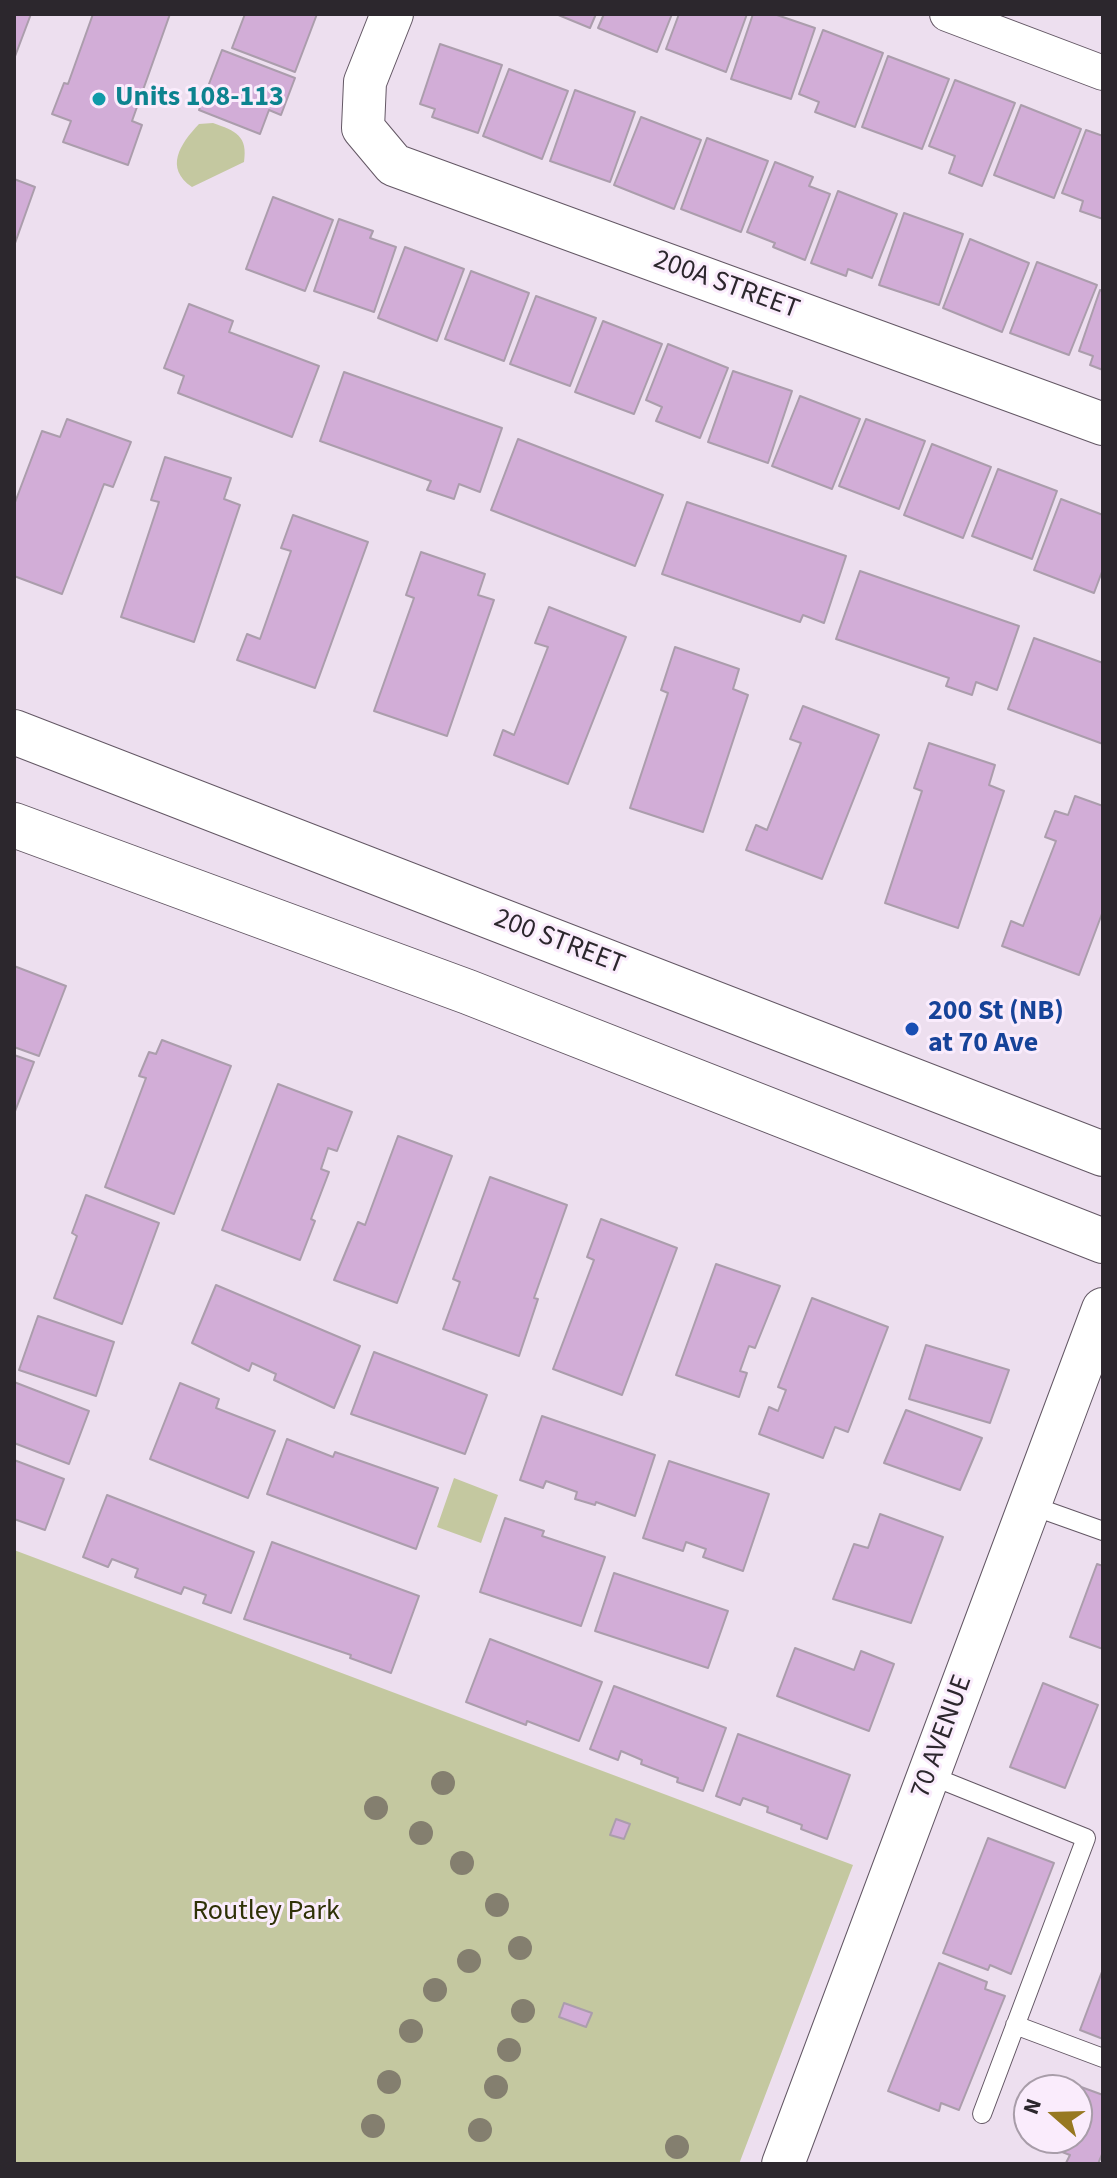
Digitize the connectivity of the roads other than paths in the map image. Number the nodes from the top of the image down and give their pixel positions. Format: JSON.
{"nodes":[{"id":1,"x":392,"y":14,"type":"edge"},
{"id":2,"x":947,"y":14,"type":"edge"},
{"id":3,"x":1103,"y":73,"type":"edge"},
{"id":4,"x":1103,"y":424,"type":"edge"},
{"id":5,"x":14,"y":732,"type":"edge"},
{"id":6,"x":14,"y":825,"type":"edge"},
{"id":7,"x":1102,"y":1151,"type":"edge"},
{"id":8,"x":1103,"y":1241,"type":"edge"},
{"id":9,"x":1103,"y":1309,"type":"edge"},
{"id":10,"x":1030,"y":1505,"type":"junction"},
{"id":11,"x":1103,"y":1531,"type":"edge"},
{"id":12,"x":929,"y":1775,"type":"junction"},
{"id":13,"x":1095,"y":1835,"type":"edge"},
{"id":14,"x":1015,"y":2025,"type":"junction"},
{"id":15,"x":1103,"y":2058,"type":"edge"},
{"id":16,"x":982,"y":2114,"type":"dead end"},
{"id":17,"x":783,"y":2164,"type":"edge"}],
"edges":[{"from":1,"to":4,"type":"street","name":"200A STREET"},
{"from":2,"to":3,"type":"street"},
{"from":5,"to":7,"type":"main road","name":"200 STREET"},
{"from":6,"to":8,"type":"main road"},
{"from":9,"to":10,"type":"street","name":"70 AVENUE"},
{"from":10,"to":11,"type":"lane"},
{"from":10,"to":12,"type":"street","name":"70 AVENUE"},
{"from":12,"to":13,"type":"lane"},
{"from":12,"to":17,"type":"street","name":"70 AVENUE"},
{"from":13,"to":14,"type":"lane"},
{"from":14,"to":15,"type":"lane"},
{"from":14,"to":16,"type":"lane"}]}
